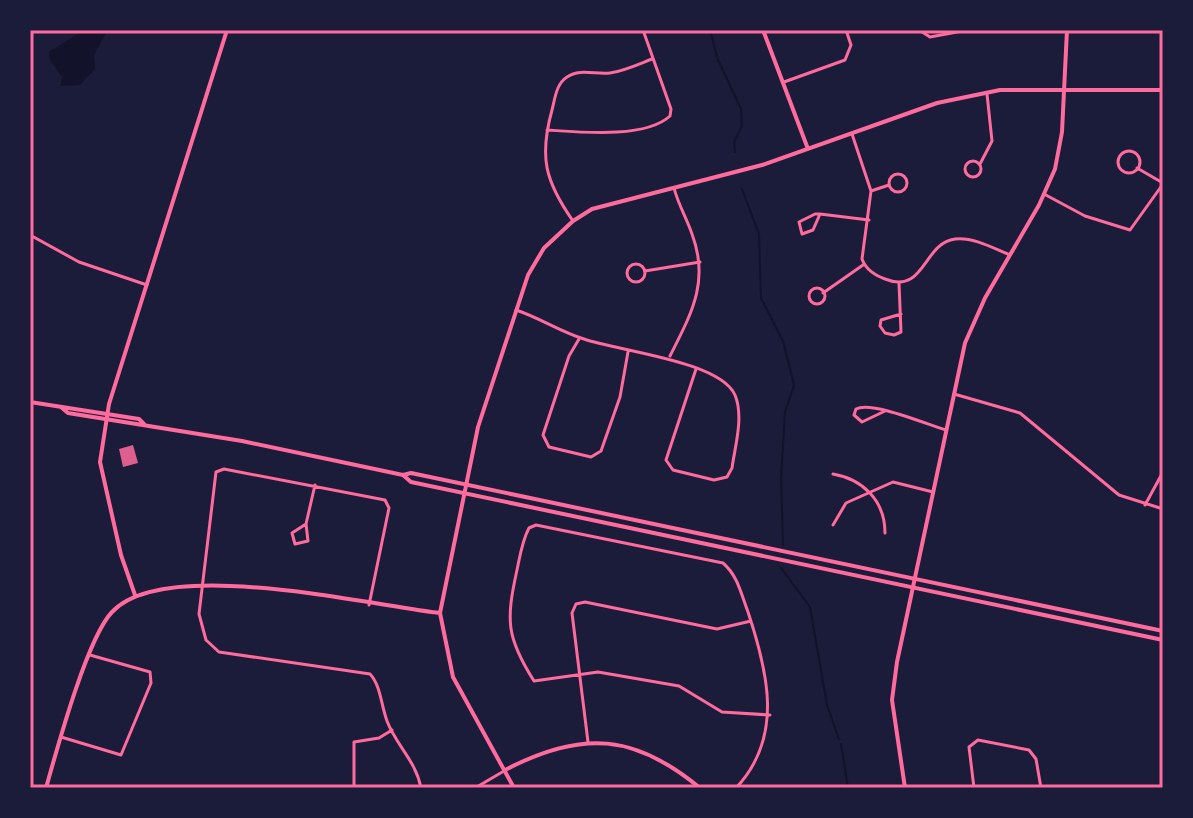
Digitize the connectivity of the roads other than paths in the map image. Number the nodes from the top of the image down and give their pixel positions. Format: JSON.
{"nodes":[{"id":1,"x":227,"y":30,"type":"edge"},
{"id":2,"x":643,"y":30,"type":"edge"},
{"id":3,"x":763,"y":30,"type":"edge"},
{"id":4,"x":846,"y":30,"type":"edge"},
{"id":5,"x":919,"y":30,"type":"edge"},
{"id":6,"x":968,"y":30,"type":"edge"},
{"id":7,"x":1067,"y":30,"type":"edge"},
{"id":8,"x":652,"y":59,"type":"junction"},
{"id":9,"x":784,"y":82,"type":"junction"},
{"id":10,"x":1065,"y":87,"type":"junction"},
{"id":11,"x":1163,"y":90,"type":"edge"},
{"id":12,"x":987,"y":94,"type":"junction"},
{"id":13,"x":547,"y":130,"type":"junction"},
{"id":14,"x":852,"y":133,"type":"junction"},
{"id":15,"x":808,"y":149,"type":"junction"},
{"id":16,"x":980,"y":164,"type":"junction"},
{"id":17,"x":1137,"y":168,"type":"junction"},
{"id":18,"x":1163,"y":183,"type":"edge"},
{"id":19,"x":889,"y":185,"type":"junction"},
{"id":20,"x":674,"y":188,"type":"junction"},
{"id":21,"x":871,"y":191,"type":"junction"},
{"id":22,"x":1044,"y":194,"type":"junction"},
{"id":23,"x":820,"y":214,"type":"junction"},
{"id":24,"x":869,"y":220,"type":"junction"},
{"id":25,"x":573,"y":221,"type":"junction"},
{"id":26,"x":30,"y":235,"type":"edge"},
{"id":27,"x":1010,"y":255,"type":"junction"},
{"id":28,"x":700,"y":262,"type":"junction"},
{"id":29,"x":864,"y":265,"type":"junction"},
{"id":30,"x":645,"y":271,"type":"junction"},
{"id":31,"x":899,"y":283,"type":"junction"},
{"id":32,"x":147,"y":285,"type":"junction"},
{"id":33,"x":823,"y":293,"type":"dead end"},
{"id":34,"x":516,"y":310,"type":"junction"},
{"id":35,"x":901,"y":314,"type":"junction"},
{"id":36,"x":579,"y":338,"type":"junction"},
{"id":37,"x":628,"y":352,"type":"junction"},
{"id":38,"x":670,"y":356,"type":"junction"},
{"id":39,"x":696,"y":369,"type":"junction"},
{"id":40,"x":954,"y":394,"type":"junction"},
{"id":41,"x":30,"y":402,"type":"edge"},
{"id":42,"x":61,"y":407,"type":"junction"},
{"id":43,"x":885,"y":411,"type":"junction"},
{"id":44,"x":107,"y":413,"type":"junction"},
{"id":45,"x":105,"y":420,"type":"junction"},
{"id":46,"x":144,"y":424,"type":"junction"},
{"id":47,"x":946,"y":430,"type":"junction"},
{"id":48,"x":1163,"y":472,"type":"edge"},
{"id":49,"x":833,"y":474,"type":"dead end"},
{"id":50,"x":403,"y":475,"type":"junction"},
{"id":51,"x":464,"y":484,"type":"junction"},
{"id":52,"x":315,"y":485,"type":"junction"},
{"id":53,"x":870,"y":491,"type":"junction"},
{"id":54,"x":462,"y":492,"type":"junction"},
{"id":55,"x":933,"y":492,"type":"junction"},
{"id":56,"x":1145,"y":505,"type":"junction"},
{"id":57,"x":1163,"y":509,"type":"edge"},
{"id":58,"x":306,"y":524,"type":"junction"},
{"id":59,"x":833,"y":525,"type":"dead end"},
{"id":60,"x":885,"y":533,"type":"dead end"},
{"id":61,"x":915,"y":578,"type":"junction"},
{"id":62,"x":913,"y":586,"type":"junction"},
{"id":63,"x":201,"y":587,"type":"junction"},
{"id":64,"x":135,"y":595,"type":"junction"},
{"id":65,"x":369,"y":605,"type":"junction"},
{"id":66,"x":440,"y":613,"type":"junction"},
{"id":67,"x":751,"y":621,"type":"junction"},
{"id":68,"x":1163,"y":631,"type":"edge"},
{"id":69,"x":1163,"y":640,"type":"edge"},
{"id":70,"x":90,"y":655,"type":"junction"},
{"id":71,"x":582,"y":674,"type":"junction"},
{"id":72,"x":770,"y":715,"type":"junction"},
{"id":73,"x":392,"y":730,"type":"junction"},
{"id":74,"x":61,"y":737,"type":"junction"},
{"id":75,"x":588,"y":742,"type":"junction"},
{"id":76,"x":507,"y":769,"type":"junction"},
{"id":77,"x":46,"y":788,"type":"edge"},
{"id":78,"x":354,"y":788,"type":"edge"},
{"id":79,"x":421,"y":788,"type":"edge"},
{"id":80,"x":475,"y":788,"type":"edge"},
{"id":81,"x":514,"y":788,"type":"edge"},
{"id":82,"x":700,"y":788,"type":"edge"},
{"id":83,"x":736,"y":788,"type":"edge"},
{"id":84,"x":905,"y":788,"type":"edge"},
{"id":85,"x":974,"y":788,"type":"edge"},
{"id":86,"x":1041,"y":788,"type":"edge"}],
"edges":[{"from":1,"to":32,"type":"street"},
{"from":2,"to":8,"type":"street"},
{"from":3,"to":9,"type":"street"},
{"from":4,"to":9,"type":"street"},
{"from":5,"to":6,"type":"street"},
{"from":7,"to":10,"type":"street"},
{"from":8,"to":13,"type":"street"},
{"from":8,"to":13,"type":"street"},
{"from":9,"to":15,"type":"street"},
{"from":10,"to":11,"type":"street"},
{"from":10,"to":12,"type":"street"},
{"from":10,"to":22,"type":"street"},
{"from":12,"to":14,"type":"street"},
{"from":12,"to":16,"type":"street"},
{"from":13,"to":25,"type":"street"},
{"from":14,"to":15,"type":"street"},
{"from":14,"to":21,"type":"street"},
{"from":15,"to":20,"type":"street"},
{"from":16,"to":16,"type":"street"},
{"from":17,"to":17,"type":"street"},
{"from":17,"to":18,"type":"street"},
{"from":18,"to":22,"type":"street"},
{"from":19,"to":19,"type":"street"},
{"from":19,"to":21,"type":"street"},
{"from":20,"to":25,"type":"street"},
{"from":20,"to":28,"type":"street"},
{"from":21,"to":24,"type":"street"},
{"from":22,"to":27,"type":"street"},
{"from":23,"to":23,"type":"street"},
{"from":23,"to":24,"type":"street"},
{"from":24,"to":29,"type":"street"},
{"from":25,"to":34,"type":"street"},
{"from":26,"to":32,"type":"street"},
{"from":27,"to":31,"type":"street"},
{"from":27,"to":40,"type":"street"},
{"from":28,"to":30,"type":"street"},
{"from":28,"to":38,"type":"street"},
{"from":29,"to":31,"type":"street"},
{"from":29,"to":33,"type":"street"},
{"from":30,"to":30,"type":"street"},
{"from":31,"to":35,"type":"street"},
{"from":32,"to":44,"type":"street"},
{"from":34,"to":36,"type":"street"},
{"from":34,"to":51,"type":"street"},
{"from":35,"to":35,"type":"street"},
{"from":36,"to":37,"type":"street"},
{"from":36,"to":37,"type":"street"},
{"from":37,"to":38,"type":"street"},
{"from":38,"to":39,"type":"street"},
{"from":39,"to":39,"type":"street"},
{"from":40,"to":47,"type":"street"},
{"from":40,"to":56,"type":"street"},
{"from":41,"to":42,"type":"street"},
{"from":42,"to":44,"type":"street"},
{"from":42,"to":45,"type":"street"},
{"from":43,"to":43,"type":"street"},
{"from":43,"to":47,"type":"street"},
{"from":44,"to":45,"type":"street"},
{"from":44,"to":46,"type":"street"},
{"from":45,"to":46,"type":"street"},
{"from":45,"to":64,"type":"street"},
{"from":46,"to":50,"type":"street"},
{"from":47,"to":55,"type":"street"},
{"from":48,"to":56,"type":"street"},
{"from":49,"to":53,"type":"street"},
{"from":50,"to":51,"type":"street"},
{"from":50,"to":54,"type":"street"},
{"from":51,"to":54,"type":"street"},
{"from":51,"to":61,"type":"street"},
{"from":52,"to":58,"type":"street"},
{"from":52,"to":63,"type":"street"},
{"from":52,"to":65,"type":"street"},
{"from":53,"to":55,"type":"street"},
{"from":53,"to":59,"type":"street"},
{"from":53,"to":60,"type":"street"},
{"from":54,"to":62,"type":"street"},
{"from":54,"to":66,"type":"street"},
{"from":55,"to":61,"type":"street"},
{"from":56,"to":57,"type":"street"},
{"from":58,"to":58,"type":"street"},
{"from":61,"to":62,"type":"street"},
{"from":61,"to":68,"type":"street"},
{"from":62,"to":69,"type":"street"},
{"from":62,"to":84,"type":"street"},
{"from":63,"to":64,"type":"street"},
{"from":63,"to":65,"type":"street"},
{"from":63,"to":73,"type":"street"},
{"from":64,"to":70,"type":"street"},
{"from":65,"to":66,"type":"street"},
{"from":66,"to":76,"type":"street"},
{"from":67,"to":71,"type":"street"},
{"from":67,"to":71,"type":"street"},
{"from":67,"to":72,"type":"street"},
{"from":70,"to":74,"type":"street"},
{"from":70,"to":74,"type":"street"},
{"from":71,"to":72,"type":"street"},
{"from":71,"to":75,"type":"street"},
{"from":72,"to":83,"type":"street"},
{"from":73,"to":78,"type":"street"},
{"from":73,"to":79,"type":"street"},
{"from":74,"to":77,"type":"street"},
{"from":75,"to":76,"type":"street"},
{"from":75,"to":82,"type":"street"},
{"from":76,"to":80,"type":"street"},
{"from":76,"to":81,"type":"street"},
{"from":85,"to":86,"type":"street"}]}
